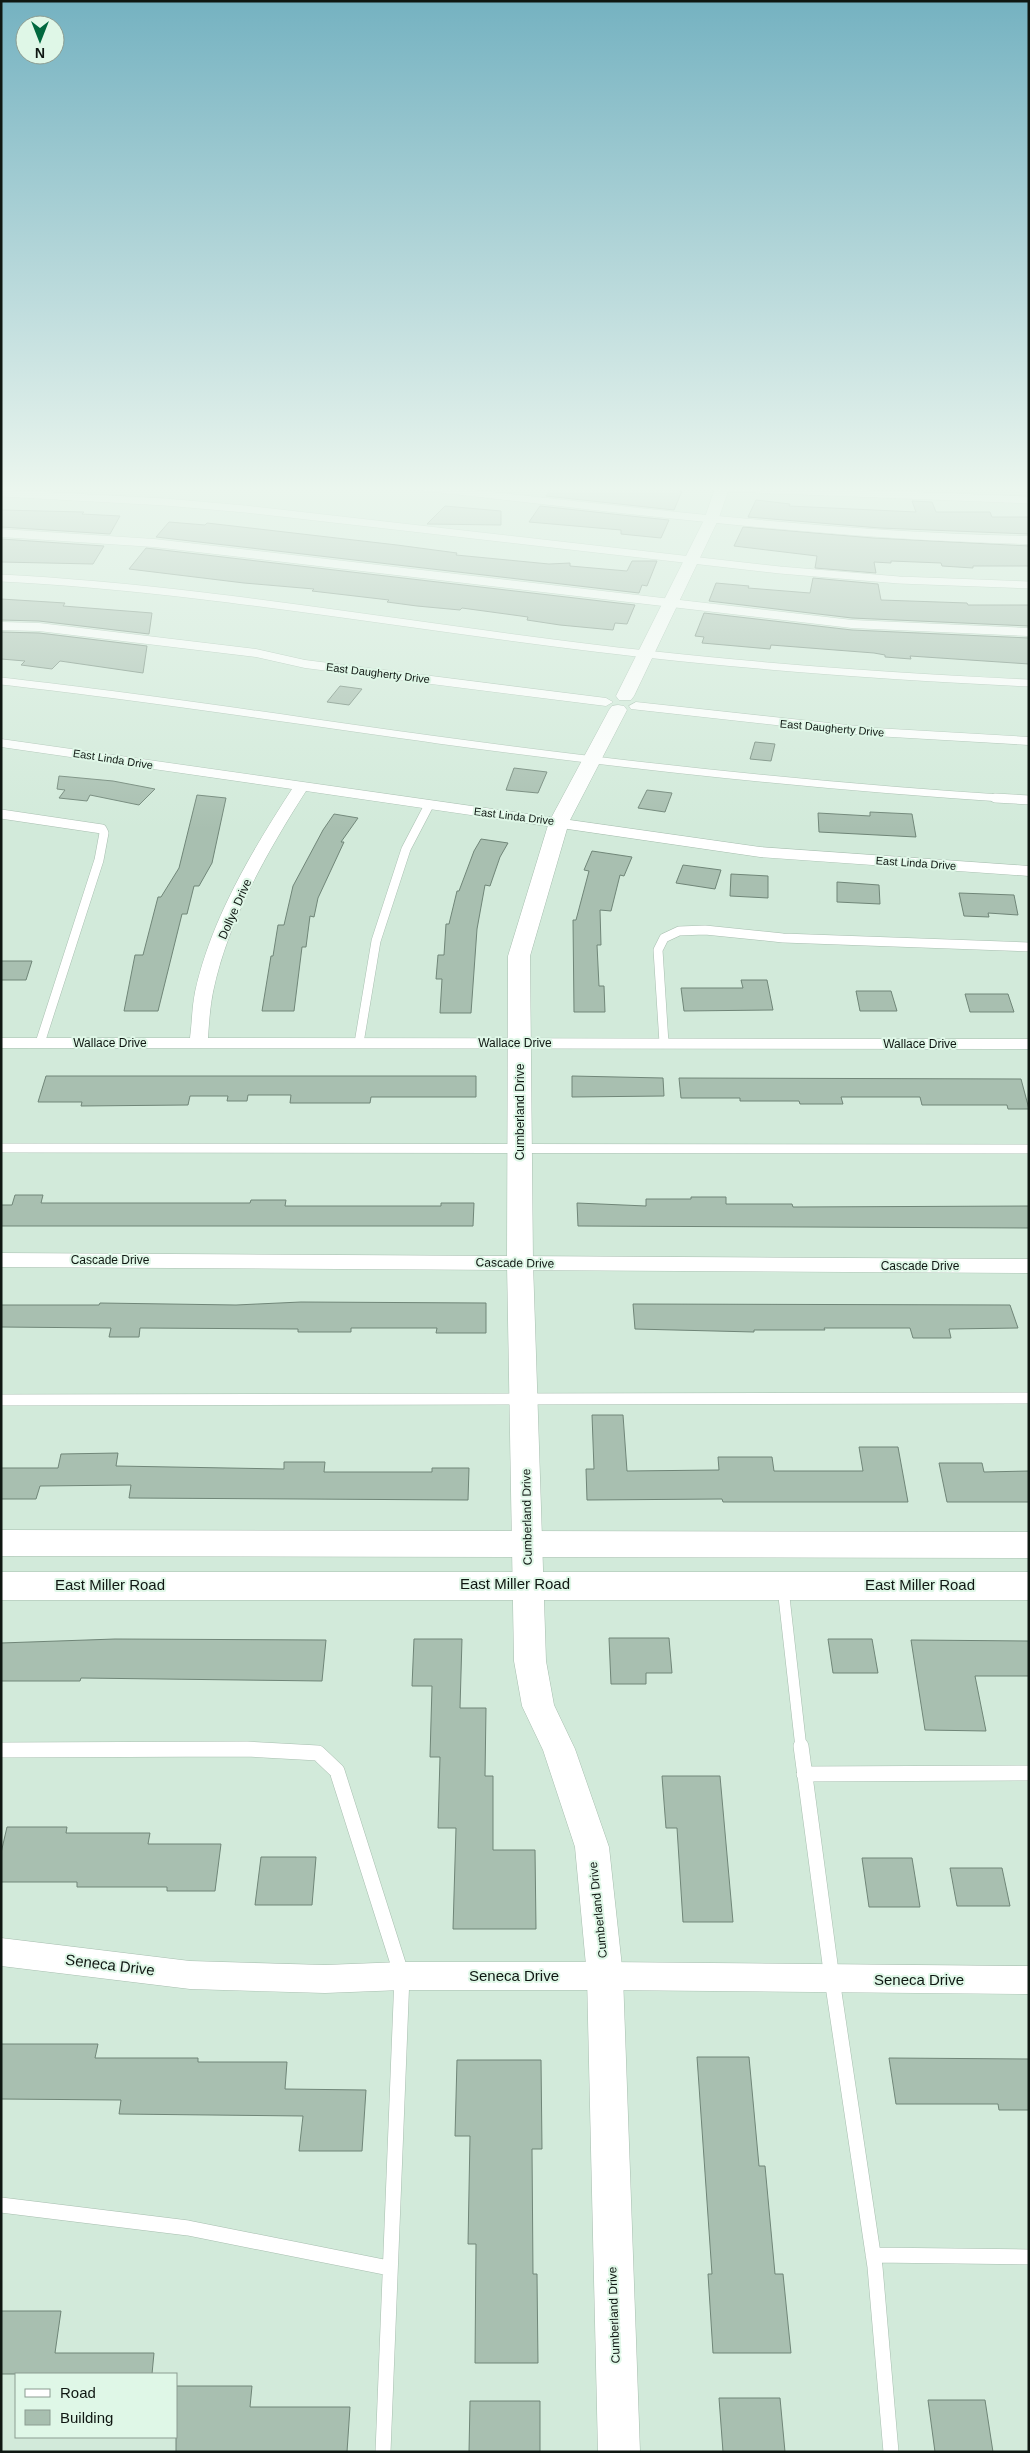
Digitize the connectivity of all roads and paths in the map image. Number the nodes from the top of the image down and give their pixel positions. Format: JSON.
{"nodes":[{"id":1,"x":228,"y":600,"type":"edge"},
{"id":2,"x":638,"y":600,"type":"edge"},
{"id":3,"x":670,"y":600,"type":"edge"},
{"id":4,"x":668,"y":604,"type":"junction"},
{"id":5,"x":1,"y":626,"type":"edge"},
{"id":6,"x":1029,"y":632,"type":"edge"},
{"id":7,"x":645,"y":654,"type":"junction"},
{"id":8,"x":1,"y":681,"type":"edge"},
{"id":9,"x":1029,"y":683,"type":"edge"},
{"id":10,"x":621,"y":704,"type":"junction"},
{"id":11,"x":1029,"y":741,"type":"edge"},
{"id":12,"x":1,"y":743,"type":"edge"},
{"id":13,"x":592,"y":760,"type":"junction"},
{"id":14,"x":302,"y":786,"type":"junction"},
{"id":15,"x":1029,"y":800,"type":"edge"},
{"id":16,"x":429,"y":805,"type":"junction"},
{"id":17,"x":1,"y":814,"type":"edge"},
{"id":18,"x":559,"y":822,"type":"junction"},
{"id":19,"x":1029,"y":871,"type":"edge"},
{"id":20,"x":1029,"y":947,"type":"edge"},
{"id":21,"x":1,"y":1043,"type":"edge"},
{"id":22,"x":40,"y":1043,"type":"junction"},
{"id":23,"x":198,"y":1043,"type":"junction"},
{"id":24,"x":359,"y":1043,"type":"junction"},
{"id":25,"x":520,"y":1043,"type":"junction"},
{"id":26,"x":664,"y":1043,"type":"junction"},
{"id":27,"x":1029,"y":1044,"type":"edge"},
{"id":28,"x":1,"y":1148,"type":"edge"},
{"id":29,"x":520,"y":1149,"type":"junction"},
{"id":30,"x":1029,"y":1149,"type":"edge"},
{"id":31,"x":1,"y":1260,"type":"edge"},
{"id":32,"x":520,"y":1263,"type":"junction"},
{"id":33,"x":1029,"y":1266,"type":"edge"},
{"id":34,"x":1029,"y":1398,"type":"edge"},
{"id":35,"x":1,"y":1400,"type":"edge"},
{"id":36,"x":524,"y":1400,"type":"junction"},
{"id":37,"x":1,"y":1543,"type":"edge"},
{"id":38,"x":527,"y":1544,"type":"junction"},
{"id":39,"x":1029,"y":1545,"type":"edge"},
{"id":40,"x":528,"y":1584,"type":"junction"},
{"id":41,"x":783,"y":1585,"type":"junction"},
{"id":42,"x":1,"y":1586,"type":"edge"},
{"id":43,"x":1029,"y":1586,"type":"edge"},
{"id":44,"x":1,"y":1750,"type":"edge"},
{"id":45,"x":1029,"y":1773,"type":"edge"},
{"id":46,"x":804,"y":1774,"type":"junction"},
{"id":47,"x":1,"y":1952,"type":"edge"},
{"id":48,"x":402,"y":1976,"type":"junction"},
{"id":49,"x":605,"y":1976,"type":"junction"},
{"id":50,"x":832,"y":1979,"type":"junction"},
{"id":51,"x":1029,"y":1980,"type":"edge"},
{"id":52,"x":1,"y":2205,"type":"edge"},
{"id":53,"x":873,"y":2255,"type":"junction"},
{"id":54,"x":1029,"y":2256,"type":"edge"},
{"id":55,"x":389,"y":2268,"type":"junction"},
{"id":56,"x":383,"y":2452,"type":"edge"},
{"id":57,"x":619,"y":2452,"type":"edge"},
{"id":58,"x":892,"y":2452,"type":"edge"}],
"edges":[{"from":1,"to":7,"type":"lane"},
{"from":2,"to":4,"type":"street"},
{"from":3,"to":4,"type":"street","name":"Cumberland Drive"},
{"from":4,"to":6,"type":"street"},
{"from":4,"to":7,"type":"street","name":"Cumberland Drive"},
{"from":5,"to":10,"type":"street","name":"East Daugherty Drive"},
{"from":7,"to":9,"type":"lane"},
{"from":7,"to":10,"type":"street","name":"Cumberland Drive"},
{"from":8,"to":13,"type":"lane"},
{"from":10,"to":11,"type":"street","name":"East Daugherty Drive"},
{"from":10,"to":13,"type":"street","name":"Cumberland Drive"},
{"from":12,"to":14,"type":"street","name":"East Linda Drive"},
{"from":13,"to":15,"type":"lane"},
{"from":13,"to":18,"type":"street","name":"Cumberland Drive"},
{"from":14,"to":16,"type":"street","name":"East Linda Drive"},
{"from":14,"to":23,"type":"street","name":"Dollye Drive"},
{"from":16,"to":18,"type":"street","name":"East Linda Drive"},
{"from":16,"to":24,"type":"lane"},
{"from":17,"to":22,"type":"lane"},
{"from":18,"to":19,"type":"street","name":"East Linda Drive"},
{"from":18,"to":25,"type":"street","name":"Cumberland Drive"},
{"from":20,"to":26,"type":"lane"},
{"from":21,"to":22,"type":"street","name":"Wallace Drive"},
{"from":22,"to":23,"type":"street","name":"Wallace Drive"},
{"from":23,"to":24,"type":"street","name":"Wallace Drive"},
{"from":24,"to":25,"type":"street","name":"Wallace Drive"},
{"from":25,"to":26,"type":"street","name":"Wallace Drive"},
{"from":25,"to":29,"type":"street","name":"Cumberland Drive"},
{"from":26,"to":27,"type":"street","name":"Wallace Drive"},
{"from":28,"to":29,"type":"lane"},
{"from":29,"to":30,"type":"lane"},
{"from":29,"to":32,"type":"street","name":"Cumberland Drive"},
{"from":31,"to":32,"type":"street","name":"Cascade Drive"},
{"from":32,"to":33,"type":"street","name":"Cascade Drive"},
{"from":32,"to":36,"type":"street","name":"Cumberland Drive"},
{"from":34,"to":36,"type":"lane"},
{"from":35,"to":36,"type":"lane"},
{"from":36,"to":38,"type":"street","name":"Cumberland Drive"},
{"from":37,"to":38,"type":"main road"},
{"from":38,"to":39,"type":"main road"},
{"from":38,"to":40,"type":"street","name":"Cumberland Drive"},
{"from":40,"to":41,"type":"main road","name":"East Miller Road"},
{"from":40,"to":42,"type":"main road","name":"East Miller Road"},
{"from":40,"to":49,"type":"street","name":"Cumberland Drive"},
{"from":41,"to":43,"type":"main road","name":"East Miller Road"},
{"from":41,"to":46,"type":"lane"},
{"from":44,"to":48,"type":"lane"},
{"from":45,"to":46,"type":"lane"},
{"from":46,"to":50,"type":"lane"},
{"from":47,"to":48,"type":"street","name":"Seneca Drive"},
{"from":48,"to":49,"type":"street","name":"Seneca Drive"},
{"from":48,"to":55,"type":"lane"},
{"from":49,"to":50,"type":"street","name":"Seneca Drive"},
{"from":49,"to":57,"type":"street","name":"Cumberland Drive"},
{"from":50,"to":51,"type":"street","name":"Seneca Drive"},
{"from":50,"to":53,"type":"lane"},
{"from":52,"to":55,"type":"lane"},
{"from":53,"to":54,"type":"lane"},
{"from":53,"to":58,"type":"lane"},
{"from":55,"to":56,"type":"lane"}]}
